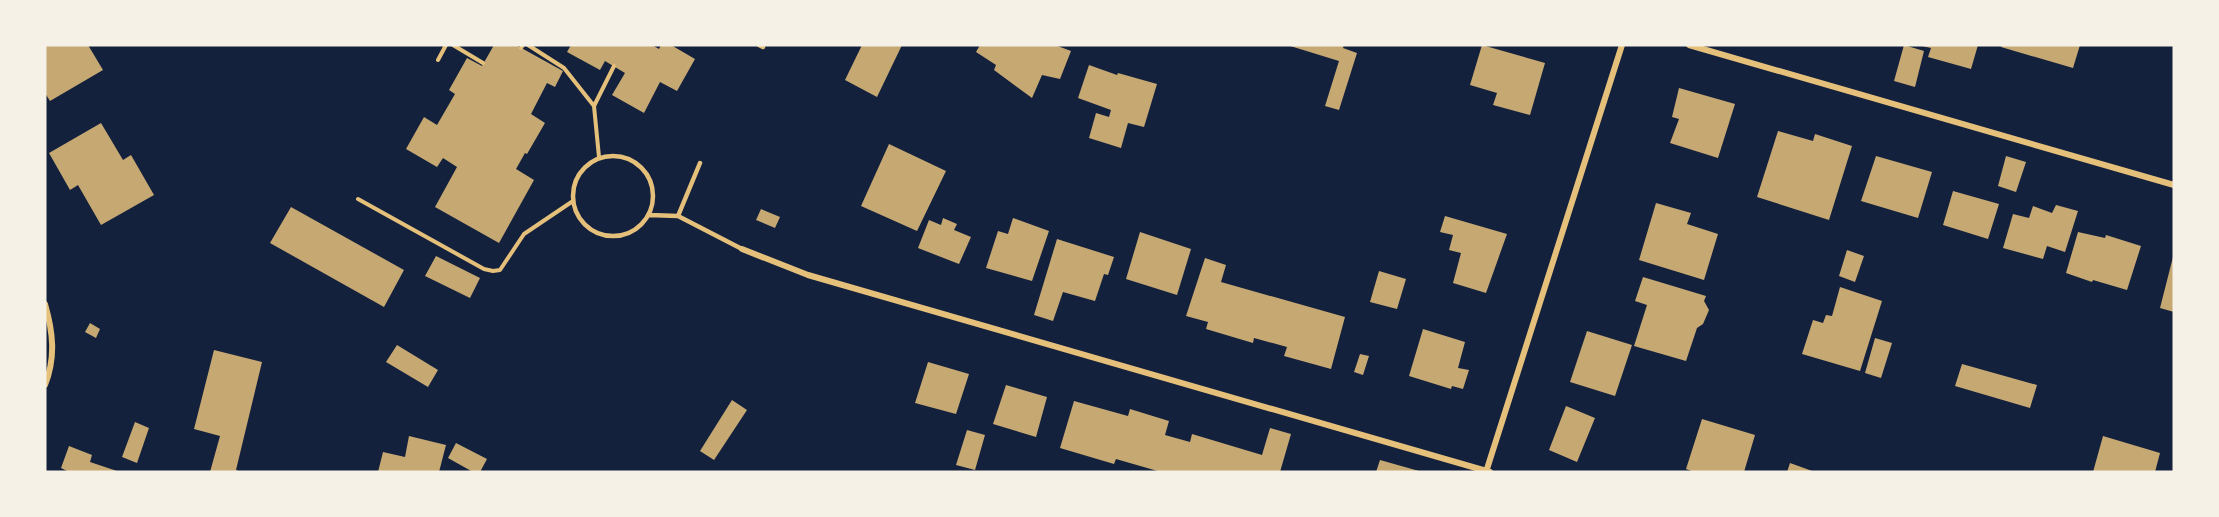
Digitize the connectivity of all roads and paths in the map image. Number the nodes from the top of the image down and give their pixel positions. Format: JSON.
{"nodes":[{"id":1,"x":446,"y":45,"type":"edge"},
{"id":2,"x":453,"y":45,"type":"edge"},
{"id":3,"x":528,"y":45,"type":"edge"},
{"id":4,"x":1622,"y":45,"type":"edge"},
{"id":5,"x":1689,"y":45,"type":"edge"},
{"id":6,"x":438,"y":60,"type":"dead end"},
{"id":7,"x":483,"y":63,"type":"dead end"},
{"id":8,"x":614,"y":66,"type":"dead end"},
{"id":9,"x":594,"y":105,"type":"junction"},
{"id":10,"x":599,"y":157,"type":"junction"},
{"id":11,"x":700,"y":163,"type":"dead end"},
{"id":12,"x":2174,"y":185,"type":"edge"},
{"id":13,"x":358,"y":199,"type":"dead end"},
{"id":14,"x":573,"y":201,"type":"junction"},
{"id":15,"x":649,"y":215,"type":"junction"},
{"id":16,"x":678,"y":216,"type":"junction"},
{"id":17,"x":742,"y":249,"type":"joint"},
{"id":18,"x":45,"y":304,"type":"edge"},
{"id":19,"x":45,"y":385,"type":"edge"},
{"id":20,"x":1488,"y":472,"type":"edge"}],
"edges":[{"from":1,"to":6,"type":"path"},
{"from":2,"to":7,"type":"path"},
{"from":3,"to":9,"type":"path"},
{"from":4,"to":20,"type":"street"},
{"from":5,"to":12,"type":"street"},
{"from":8,"to":9,"type":"path"},
{"from":9,"to":10,"type":"path"},
{"from":10,"to":14,"type":"lane"},
{"from":10,"to":15,"type":"lane"},
{"from":11,"to":16,"type":"lane"},
{"from":13,"to":14,"type":"path"},
{"from":14,"to":15,"type":"lane"},
{"from":15,"to":16,"type":"lane"},
{"from":16,"to":17,"type":"lane"},
{"from":17,"to":20,"type":"street"},
{"from":18,"to":19,"type":"street"}]}
